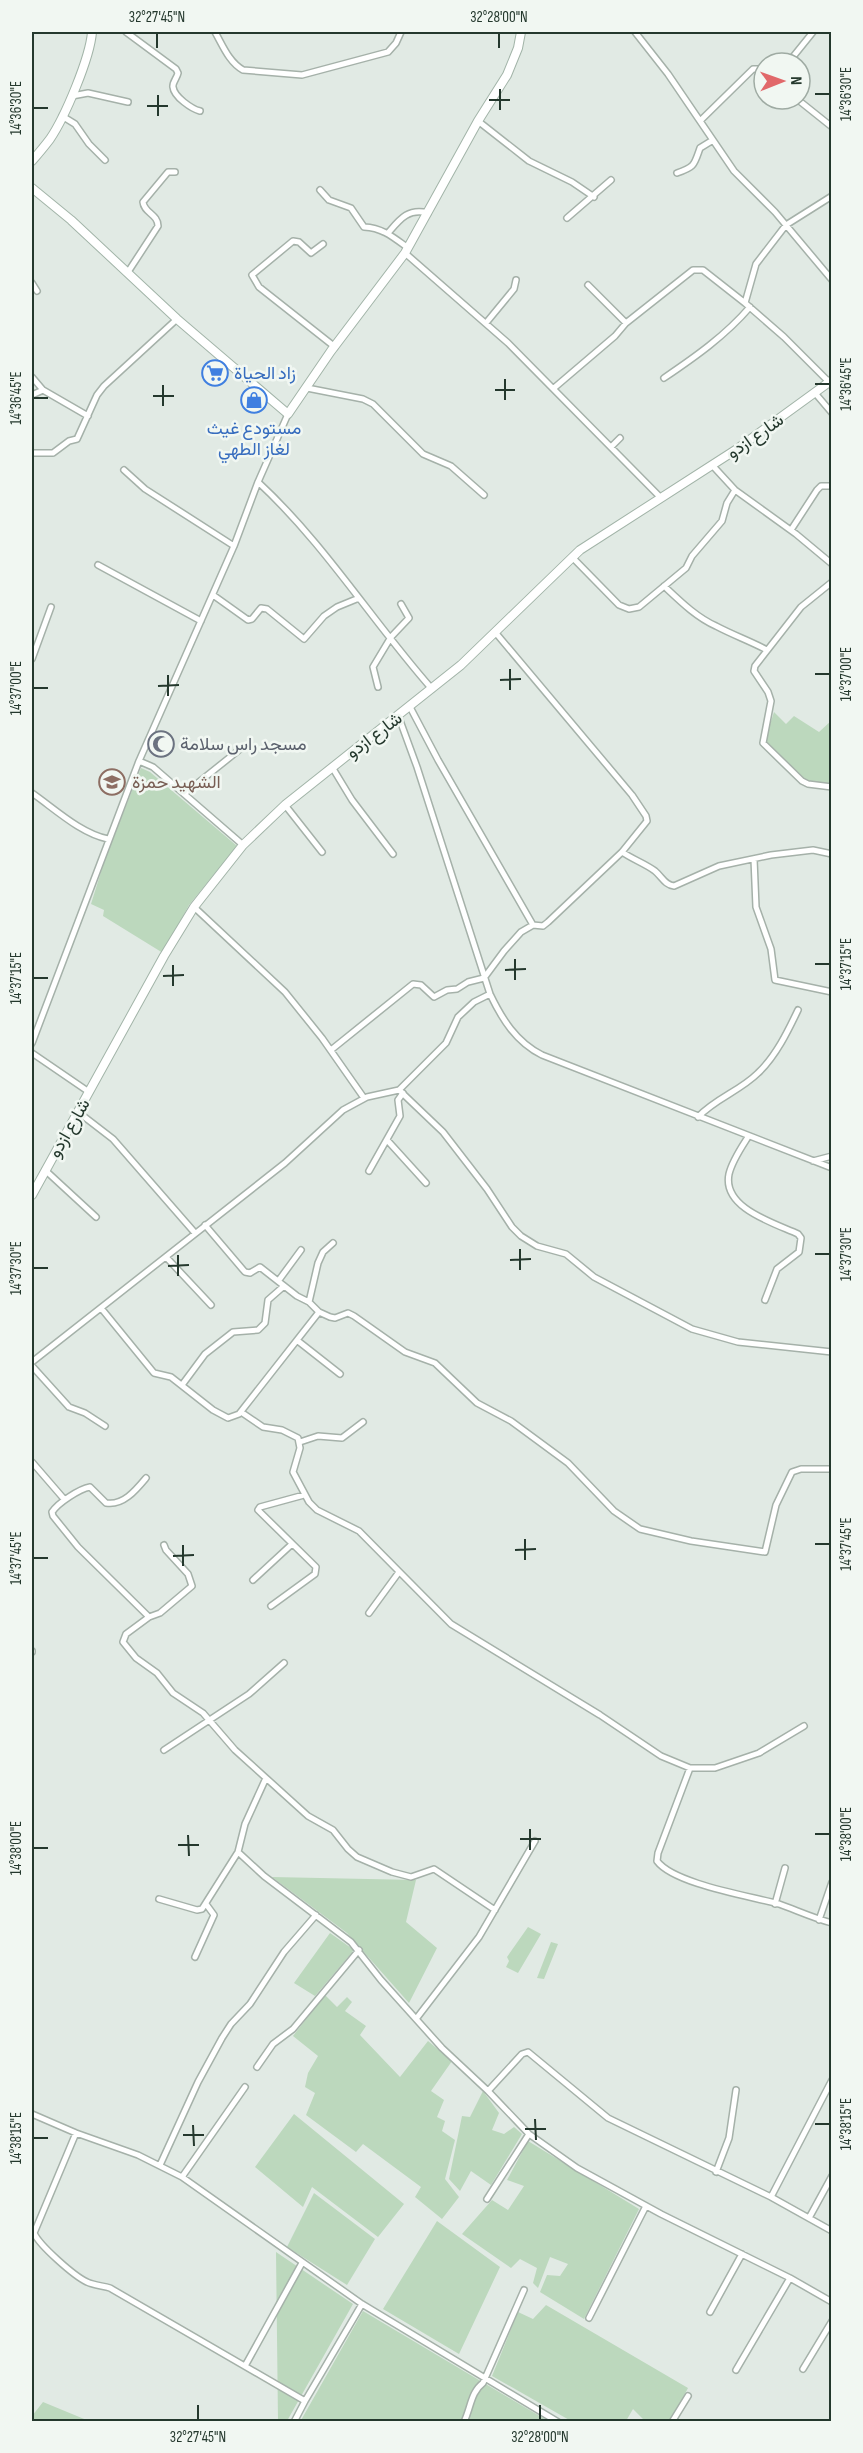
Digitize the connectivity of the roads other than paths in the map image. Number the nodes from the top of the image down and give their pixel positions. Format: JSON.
{"nodes":[{"id":1,"x":92,"y":32,"type":"edge"},
{"id":2,"x":126,"y":32,"type":"edge"},
{"id":3,"x":215,"y":32,"type":"edge"},
{"id":4,"x":401,"y":32,"type":"edge"},
{"id":5,"x":521,"y":32,"type":"edge"},
{"id":6,"x":635,"y":32,"type":"edge"},
{"id":7,"x":813,"y":32,"type":"edge"},
{"id":8,"x":798,"y":51,"type":"edge"},
{"id":9,"x":752,"y":70,"type":"edge"},
{"id":10,"x":70,"y":96,"type":"junction"},
{"id":11,"x":128,"y":102,"type":"dead end"},
{"id":12,"x":200,"y":111,"type":"dead end"},
{"id":13,"x":812,"y":111,"type":"edge"},
{"id":14,"x":62,"y":116,"type":"junction"},
{"id":15,"x":700,"y":121,"type":"junction"},
{"id":16,"x":478,"y":122,"type":"junction"},
{"id":17,"x":831,"y":126,"type":"edge"},
{"id":18,"x":713,"y":140,"type":"junction"},
{"id":19,"x":105,"y":160,"type":"dead end"},
{"id":20,"x":32,"y":161,"type":"edge"},
{"id":21,"x":175,"y":172,"type":"dead end"},
{"id":22,"x":677,"y":173,"type":"dead end"},
{"id":23,"x":611,"y":180,"type":"dead end"},
{"id":24,"x":32,"y":188,"type":"edge"},
{"id":25,"x":320,"y":190,"type":"dead end"},
{"id":26,"x":831,"y":196,"type":"edge"},
{"id":27,"x":594,"y":197,"type":"junction"},
{"id":28,"x":429,"y":213,"type":"junction"},
{"id":29,"x":567,"y":218,"type":"dead end"},
{"id":30,"x":786,"y":225,"type":"junction"},
{"id":31,"x":388,"y":233,"type":"junction"},
{"id":32,"x":323,"y":244,"type":"dead end"},
{"id":33,"x":406,"y":251,"type":"junction"},
{"id":34,"x":128,"y":272,"type":"junction"},
{"id":35,"x":516,"y":280,"type":"dead end"},
{"id":36,"x":831,"y":280,"type":"edge"},
{"id":37,"x":32,"y":283,"type":"edge"},
{"id":38,"x":588,"y":285,"type":"dead end"},
{"id":39,"x":37,"y":291,"type":"dead end"},
{"id":40,"x":747,"y":305,"type":"junction"},
{"id":41,"x":177,"y":319,"type":"junction"},
{"id":42,"x":486,"y":323,"type":"junction"},
{"id":43,"x":626,"y":323,"type":"junction"},
{"id":44,"x":335,"y":347,"type":"junction"},
{"id":45,"x":32,"y":377,"type":"edge"},
{"id":46,"x":664,"y":378,"type":"dead end"},
{"id":47,"x":830,"y":381,"type":"edge"},
{"id":48,"x":307,"y":388,"type":"junction"},
{"id":49,"x":554,"y":388,"type":"junction"},
{"id":50,"x":43,"y":390,"type":"junction"},
{"id":51,"x":815,"y":393,"type":"junction"},
{"id":52,"x":32,"y":395,"type":"edge"},
{"id":53,"x":831,"y":412,"type":"edge"},
{"id":54,"x":288,"y":414,"type":"junction"},
{"id":55,"x":88,"y":416,"type":"junction"},
{"id":56,"x":620,"y":438,"type":"dead end"},
{"id":57,"x":611,"y":447,"type":"junction"},
{"id":58,"x":32,"y":453,"type":"edge"},
{"id":59,"x":712,"y":465,"type":"junction"},
{"id":60,"x":124,"y":470,"type":"dead end"},
{"id":61,"x":258,"y":482,"type":"junction"},
{"id":62,"x":831,"y":486,"type":"edge"},
{"id":63,"x":735,"y":490,"type":"junction"},
{"id":64,"x":484,"y":495,"type":"dead end"},
{"id":65,"x":661,"y":498,"type":"junction"},
{"id":66,"x":791,"y":530,"type":"junction"},
{"id":67,"x":234,"y":546,"type":"junction"},
{"id":68,"x":573,"y":557,"type":"junction"},
{"id":69,"x":831,"y":564,"type":"edge"},
{"id":70,"x":98,"y":565,"type":"dead end"},
{"id":71,"x":831,"y":582,"type":"edge"},
{"id":72,"x":664,"y":586,"type":"junction"},
{"id":73,"x":213,"y":595,"type":"junction"},
{"id":74,"x":359,"y":598,"type":"junction"},
{"id":75,"x":401,"y":604,"type":"dead end"},
{"id":76,"x":51,"y":608,"type":"dead end"},
{"id":77,"x":201,"y":621,"type":"junction"},
{"id":78,"x":495,"y":632,"type":"junction"},
{"id":79,"x":391,"y":637,"type":"junction"},
{"id":80,"x":767,"y":650,"type":"junction"},
{"id":81,"x":32,"y":659,"type":"edge"},
{"id":82,"x":378,"y":687,"type":"dead end"},
{"id":83,"x":432,"y":689,"type":"junction"},
{"id":84,"x":410,"y":707,"type":"junction"},
{"id":85,"x":398,"y":715,"type":"junction"},
{"id":86,"x":239,"y":750,"type":"dead end"},
{"id":87,"x":139,"y":760,"type":"junction"},
{"id":88,"x":332,"y":766,"type":"junction"},
{"id":89,"x":831,"y":788,"type":"edge"},
{"id":90,"x":32,"y":793,"type":"edge"},
{"id":91,"x":184,"y":794,"type":"junction"},
{"id":92,"x":285,"y":805,"type":"junction"},
{"id":93,"x":108,"y":839,"type":"junction"},
{"id":94,"x":243,"y":844,"type":"junction"},
{"id":95,"x":322,"y":852,"type":"dead end"},
{"id":96,"x":622,"y":852,"type":"junction"},
{"id":97,"x":393,"y":854,"type":"dead end"},
{"id":98,"x":831,"y":854,"type":"edge"},
{"id":99,"x":754,"y":859,"type":"junction"},
{"id":100,"x":194,"y":907,"type":"junction"},
{"id":101,"x":533,"y":925,"type":"junction"},
{"id":102,"x":484,"y":978,"type":"junction"},
{"id":103,"x":831,"y":992,"type":"edge"},
{"id":104,"x":490,"y":994,"type":"junction"},
{"id":105,"x":798,"y":1010,"type":"dead end"},
{"id":106,"x":39,"y":1027,"type":"junction"},
{"id":107,"x":32,"y":1028,"type":"edge"},
{"id":108,"x":32,"y":1043,"type":"edge"},
{"id":109,"x":331,"y":1050,"type":"junction"},
{"id":110,"x":32,"y":1053,"type":"edge"},
{"id":111,"x":89,"y":1092,"type":"junction"},
{"id":112,"x":401,"y":1092,"type":"junction"},
{"id":113,"x":364,"y":1098,"type":"junction"},
{"id":114,"x":78,"y":1112,"type":"junction"},
{"id":115,"x":698,"y":1117,"type":"junction"},
{"id":116,"x":748,"y":1137,"type":"junction"},
{"id":117,"x":387,"y":1140,"type":"junction"},
{"id":118,"x":831,"y":1156,"type":"edge"},
{"id":119,"x":812,"y":1161,"type":"junction"},
{"id":120,"x":831,"y":1168,"type":"edge"},
{"id":121,"x":45,"y":1170,"type":"junction"},
{"id":122,"x":369,"y":1171,"type":"dead end"},
{"id":123,"x":426,"y":1183,"type":"dead end"},
{"id":124,"x":32,"y":1195,"type":"edge"},
{"id":125,"x":96,"y":1217,"type":"dead end"},
{"id":126,"x":205,"y":1225,"type":"junction"},
{"id":127,"x":195,"y":1233,"type":"junction"},
{"id":128,"x":333,"y":1243,"type":"dead end"},
{"id":129,"x":302,"y":1251,"type":"dead end"},
{"id":130,"x":166,"y":1257,"type":"junction"},
{"id":131,"x":279,"y":1280,"type":"junction"},
{"id":132,"x":284,"y":1286,"type":"junction"},
{"id":133,"x":765,"y":1300,"type":"dead end"},
{"id":134,"x":309,"y":1302,"type":"junction"},
{"id":135,"x":211,"y":1305,"type":"dead end"},
{"id":136,"x":102,"y":1308,"type":"junction"},
{"id":137,"x":319,"y":1312,"type":"junction"},
{"id":138,"x":298,"y":1341,"type":"junction"},
{"id":139,"x":831,"y":1352,"type":"edge"},
{"id":140,"x":32,"y":1364,"type":"edge"},
{"id":141,"x":340,"y":1374,"type":"dead end"},
{"id":142,"x":182,"y":1384,"type":"junction"},
{"id":143,"x":241,"y":1412,"type":"junction"},
{"id":144,"x":363,"y":1422,"type":"dead end"},
{"id":145,"x":105,"y":1426,"type":"dead end"},
{"id":146,"x":300,"y":1442,"type":"junction"},
{"id":147,"x":32,"y":1462,"type":"edge"},
{"id":148,"x":831,"y":1469,"type":"edge"},
{"id":149,"x":146,"y":1479,"type":"dead end"},
{"id":150,"x":304,"y":1495,"type":"junction"},
{"id":151,"x":64,"y":1499,"type":"junction"},
{"id":152,"x":292,"y":1544,"type":"junction"},
{"id":153,"x":164,"y":1545,"type":"dead end"},
{"id":154,"x":399,"y":1572,"type":"junction"},
{"id":155,"x":253,"y":1580,"type":"dead end"},
{"id":156,"x":271,"y":1606,"type":"dead end"},
{"id":157,"x":369,"y":1613,"type":"dead end"},
{"id":158,"x":149,"y":1617,"type":"junction"},
{"id":159,"x":284,"y":1663,"type":"dead end"},
{"id":160,"x":210,"y":1719,"type":"junction"},
{"id":161,"x":804,"y":1726,"type":"dead end"},
{"id":162,"x":164,"y":1750,"type":"dead end"},
{"id":163,"x":690,"y":1768,"type":"junction"},
{"id":164,"x":266,"y":1778,"type":"junction"},
{"id":165,"x":535,"y":1841,"type":"dead end"},
{"id":166,"x":238,"y":1852,"type":"junction"},
{"id":167,"x":785,"y":1868,"type":"dead end"},
{"id":168,"x":831,"y":1882,"type":"edge"},
{"id":169,"x":159,"y":1899,"type":"dead end"},
{"id":170,"x":206,"y":1904,"type":"junction"},
{"id":171,"x":775,"y":1904,"type":"junction"},
{"id":172,"x":495,"y":1910,"type":"junction"},
{"id":173,"x":316,"y":1915,"type":"junction"},
{"id":174,"x":819,"y":1920,"type":"junction"},
{"id":175,"x":831,"y":1923,"type":"edge"},
{"id":176,"x":359,"y":1950,"type":"junction"},
{"id":177,"x":195,"y":1957,"type":"dead end"},
{"id":178,"x":416,"y":2019,"type":"junction"},
{"id":179,"x":258,"y":2067,"type":"dead end"},
{"id":180,"x":831,"y":2080,"type":"edge"},
{"id":181,"x":244,"y":2087,"type":"dead end"},
{"id":182,"x":735,"y":2090,"type":"dead end"},
{"id":183,"x":488,"y":2091,"type":"junction"},
{"id":184,"x":32,"y":2114,"type":"edge"},
{"id":185,"x":76,"y":2133,"type":"junction"},
{"id":186,"x":529,"y":2134,"type":"junction"},
{"id":187,"x":160,"y":2164,"type":"junction"},
{"id":188,"x":716,"y":2172,"type":"junction"},
{"id":189,"x":831,"y":2176,"type":"edge"},
{"id":190,"x":182,"y":2177,"type":"junction"},
{"id":191,"x":771,"y":2197,"type":"junction"},
{"id":192,"x":487,"y":2199,"type":"dead end"},
{"id":193,"x":646,"y":2206,"type":"junction"},
{"id":194,"x":809,"y":2218,"type":"junction"},
{"id":195,"x":831,"y":2231,"type":"edge"},
{"id":196,"x":742,"y":2254,"type":"junction"},
{"id":197,"x":302,"y":2263,"type":"junction"},
{"id":198,"x":789,"y":2278,"type":"junction"},
{"id":199,"x":524,"y":2290,"type":"dead end"},
{"id":200,"x":831,"y":2302,"type":"edge"},
{"id":201,"x":362,"y":2304,"type":"junction"},
{"id":202,"x":710,"y":2312,"type":"dead end"},
{"id":203,"x":589,"y":2318,"type":"dead end"},
{"id":204,"x":831,"y":2321,"type":"edge"},
{"id":205,"x":245,"y":2366,"type":"junction"},
{"id":206,"x":803,"y":2369,"type":"dead end"},
{"id":207,"x":736,"y":2370,"type":"dead end"},
{"id":208,"x":485,"y":2378,"type":"junction"},
{"id":209,"x":688,"y":2396,"type":"dead end"},
{"id":210,"x":305,"y":2401,"type":"junction"},
{"id":211,"x":294,"y":2421,"type":"edge"},
{"id":212,"x":464,"y":2421,"type":"edge"},
{"id":213,"x":558,"y":2421,"type":"edge"},
{"id":214,"x":672,"y":2421,"type":"edge"}],
"edges":[{"from":1,"to":10,"type":"street"},
{"from":2,"to":12,"type":"street"},
{"from":3,"to":4,"type":"street"},
{"from":5,"to":16,"type":"street"},
{"from":6,"to":15,"type":"street"},
{"from":7,"to":8,"type":"street"},
{"from":9,"to":15,"type":"street"},
{"from":10,"to":11,"type":"street"},
{"from":10,"to":14,"type":"street"},
{"from":13,"to":17,"type":"street"},
{"from":14,"to":19,"type":"street"},
{"from":14,"to":20,"type":"street"},
{"from":15,"to":18,"type":"street"},
{"from":16,"to":27,"type":"street"},
{"from":16,"to":28,"type":"street"},
{"from":18,"to":22,"type":"street"},
{"from":18,"to":30,"type":"street"},
{"from":21,"to":34,"type":"street"},
{"from":23,"to":27,"type":"street"},
{"from":24,"to":34,"type":"street"},
{"from":25,"to":31,"type":"street"},
{"from":26,"to":30,"type":"street"},
{"from":27,"to":29,"type":"street"},
{"from":28,"to":31,"type":"street"},
{"from":28,"to":33,"type":"street"},
{"from":30,"to":36,"type":"street"},
{"from":30,"to":40,"type":"street"},
{"from":31,"to":33,"type":"street"},
{"from":32,"to":44,"type":"street"},
{"from":33,"to":42,"type":"street"},
{"from":33,"to":44,"type":"street"},
{"from":34,"to":41,"type":"street"},
{"from":35,"to":42,"type":"street"},
{"from":37,"to":39,"type":"street"},
{"from":38,"to":43,"type":"street"},
{"from":40,"to":43,"type":"street"},
{"from":40,"to":46,"type":"street"},
{"from":40,"to":47,"type":"street"},
{"from":41,"to":54,"type":"street"},
{"from":41,"to":55,"type":"street"},
{"from":42,"to":49,"type":"street"},
{"from":43,"to":49,"type":"street"},
{"from":44,"to":48,"type":"street"},
{"from":45,"to":50,"type":"street"},
{"from":47,"to":51,"type":"street","name":"شارع ازدو"},
{"from":48,"to":54,"type":"street"},
{"from":48,"to":64,"type":"street"},
{"from":49,"to":57,"type":"street"},
{"from":50,"to":52,"type":"street"},
{"from":50,"to":55,"type":"street"},
{"from":51,"to":53,"type":"street"},
{"from":51,"to":59,"type":"street","name":"شارع ازدو"},
{"from":54,"to":61,"type":"street"},
{"from":55,"to":58,"type":"street"},
{"from":56,"to":57,"type":"street"},
{"from":57,"to":65,"type":"street"},
{"from":59,"to":63,"type":"street"},
{"from":59,"to":65,"type":"street","name":"شارع ازدو"},
{"from":60,"to":67,"type":"street"},
{"from":61,"to":67,"type":"street"},
{"from":61,"to":74,"type":"street"},
{"from":62,"to":66,"type":"street"},
{"from":63,"to":66,"type":"street"},
{"from":63,"to":72,"type":"street"},
{"from":65,"to":68,"type":"street","name":"شارع ازدو"},
{"from":66,"to":69,"type":"street"},
{"from":67,"to":73,"type":"street"},
{"from":68,"to":72,"type":"street"},
{"from":68,"to":78,"type":"street","name":"شارع ازدو"},
{"from":70,"to":77,"type":"street"},
{"from":71,"to":80,"type":"street"},
{"from":72,"to":80,"type":"street"},
{"from":73,"to":74,"type":"street"},
{"from":73,"to":77,"type":"street"},
{"from":74,"to":79,"type":"street"},
{"from":75,"to":79,"type":"street"},
{"from":76,"to":81,"type":"street"},
{"from":77,"to":87,"type":"street"},
{"from":78,"to":83,"type":"street","name":"شارع ازدو"},
{"from":78,"to":96,"type":"street"},
{"from":79,"to":82,"type":"street"},
{"from":79,"to":83,"type":"street"},
{"from":80,"to":89,"type":"street"},
{"from":83,"to":84,"type":"street","name":"شارع ازدو"},
{"from":84,"to":85,"type":"street","name":"شارع ازدو"},
{"from":84,"to":101,"type":"street"},
{"from":85,"to":88,"type":"street","name":"شارع ازدو"},
{"from":85,"to":102,"type":"street"},
{"from":86,"to":91,"type":"street"},
{"from":87,"to":91,"type":"street"},
{"from":87,"to":93,"type":"street"},
{"from":88,"to":92,"type":"street","name":"شارع ازدو"},
{"from":88,"to":97,"type":"street"},
{"from":90,"to":93,"type":"street"},
{"from":91,"to":94,"type":"street"},
{"from":92,"to":94,"type":"street","name":"شارع ازدو"},
{"from":92,"to":95,"type":"street"},
{"from":93,"to":106,"type":"street"},
{"from":94,"to":100,"type":"street","name":"شارع ازدو"},
{"from":96,"to":99,"type":"street"},
{"from":96,"to":101,"type":"street"},
{"from":98,"to":99,"type":"street"},
{"from":99,"to":103,"type":"street"},
{"from":100,"to":109,"type":"street"},
{"from":100,"to":111,"type":"street","name":"شارع ازدو"},
{"from":101,"to":102,"type":"street"},
{"from":102,"to":104,"type":"street"},
{"from":102,"to":109,"type":"street"},
{"from":104,"to":112,"type":"street"},
{"from":104,"to":115,"type":"street"},
{"from":105,"to":115,"type":"street"},
{"from":106,"to":107,"type":"street"},
{"from":106,"to":108,"type":"street"},
{"from":109,"to":113,"type":"street"},
{"from":110,"to":111,"type":"street"},
{"from":111,"to":114,"type":"street","name":"شارع ازدو"},
{"from":112,"to":113,"type":"street"},
{"from":112,"to":117,"type":"street"},
{"from":112,"to":139,"type":"street"},
{"from":113,"to":126,"type":"street"},
{"from":114,"to":121,"type":"street","name":"شارع ازدو"},
{"from":114,"to":127,"type":"street"},
{"from":115,"to":116,"type":"street"},
{"from":116,"to":119,"type":"street"},
{"from":116,"to":133,"type":"street"},
{"from":117,"to":122,"type":"street"},
{"from":117,"to":123,"type":"street"},
{"from":118,"to":119,"type":"street"},
{"from":119,"to":120,"type":"street"},
{"from":121,"to":124,"type":"street","name":"شارع ازدو"},
{"from":121,"to":125,"type":"street"},
{"from":126,"to":127,"type":"street"},
{"from":126,"to":131,"type":"street"},
{"from":127,"to":130,"type":"street"},
{"from":128,"to":134,"type":"street"},
{"from":129,"to":131,"type":"street"},
{"from":130,"to":135,"type":"street"},
{"from":130,"to":136,"type":"street"},
{"from":131,"to":132,"type":"street"},
{"from":132,"to":134,"type":"street"},
{"from":132,"to":142,"type":"street"},
{"from":134,"to":137,"type":"street"},
{"from":136,"to":140,"type":"street"},
{"from":136,"to":142,"type":"street"},
{"from":137,"to":138,"type":"street"},
{"from":137,"to":148,"type":"street"},
{"from":138,"to":141,"type":"street"},
{"from":138,"to":143,"type":"street"},
{"from":140,"to":145,"type":"street"},
{"from":142,"to":143,"type":"street"},
{"from":143,"to":146,"type":"street"},
{"from":144,"to":146,"type":"street"},
{"from":146,"to":150,"type":"street"},
{"from":147,"to":151,"type":"street"},
{"from":149,"to":151,"type":"street"},
{"from":150,"to":152,"type":"street"},
{"from":150,"to":154,"type":"street"},
{"from":151,"to":158,"type":"street"},
{"from":152,"to":155,"type":"street"},
{"from":152,"to":156,"type":"street"},
{"from":153,"to":158,"type":"street"},
{"from":154,"to":157,"type":"street"},
{"from":154,"to":163,"type":"street"},
{"from":158,"to":160,"type":"street"},
{"from":159,"to":160,"type":"street"},
{"from":160,"to":162,"type":"street"},
{"from":160,"to":164,"type":"street"},
{"from":161,"to":163,"type":"street"},
{"from":163,"to":171,"type":"street"},
{"from":164,"to":166,"type":"street"},
{"from":164,"to":172,"type":"street"},
{"from":165,"to":172,"type":"street"},
{"from":166,"to":170,"type":"street"},
{"from":166,"to":173,"type":"street"},
{"from":167,"to":171,"type":"street"},
{"from":168,"to":174,"type":"street"},
{"from":169,"to":170,"type":"street"},
{"from":170,"to":177,"type":"street"},
{"from":171,"to":174,"type":"street"},
{"from":172,"to":178,"type":"street"},
{"from":173,"to":176,"type":"street"},
{"from":173,"to":187,"type":"street"},
{"from":174,"to":175,"type":"street"},
{"from":176,"to":178,"type":"street"},
{"from":176,"to":179,"type":"street"},
{"from":178,"to":183,"type":"street"},
{"from":180,"to":191,"type":"street"},
{"from":181,"to":190,"type":"street"},
{"from":182,"to":188,"type":"street"},
{"from":183,"to":186,"type":"street"},
{"from":183,"to":188,"type":"street"},
{"from":184,"to":185,"type":"street"},
{"from":185,"to":187,"type":"street"},
{"from":185,"to":205,"type":"street"},
{"from":186,"to":192,"type":"street"},
{"from":186,"to":193,"type":"street"},
{"from":187,"to":190,"type":"street"},
{"from":188,"to":191,"type":"street"},
{"from":189,"to":194,"type":"street"},
{"from":190,"to":197,"type":"street"},
{"from":191,"to":194,"type":"street"},
{"from":193,"to":196,"type":"street"},
{"from":193,"to":203,"type":"street"},
{"from":194,"to":195,"type":"street"},
{"from":196,"to":198,"type":"street"},
{"from":196,"to":202,"type":"street"},
{"from":197,"to":201,"type":"street"},
{"from":197,"to":205,"type":"street"},
{"from":198,"to":200,"type":"street"},
{"from":198,"to":207,"type":"street"},
{"from":199,"to":208,"type":"street"},
{"from":201,"to":208,"type":"street"},
{"from":201,"to":210,"type":"street"},
{"from":204,"to":206,"type":"street"},
{"from":205,"to":210,"type":"street"},
{"from":208,"to":212,"type":"street"},
{"from":208,"to":213,"type":"street"},
{"from":209,"to":214,"type":"street"},
{"from":210,"to":211,"type":"street"}]}
